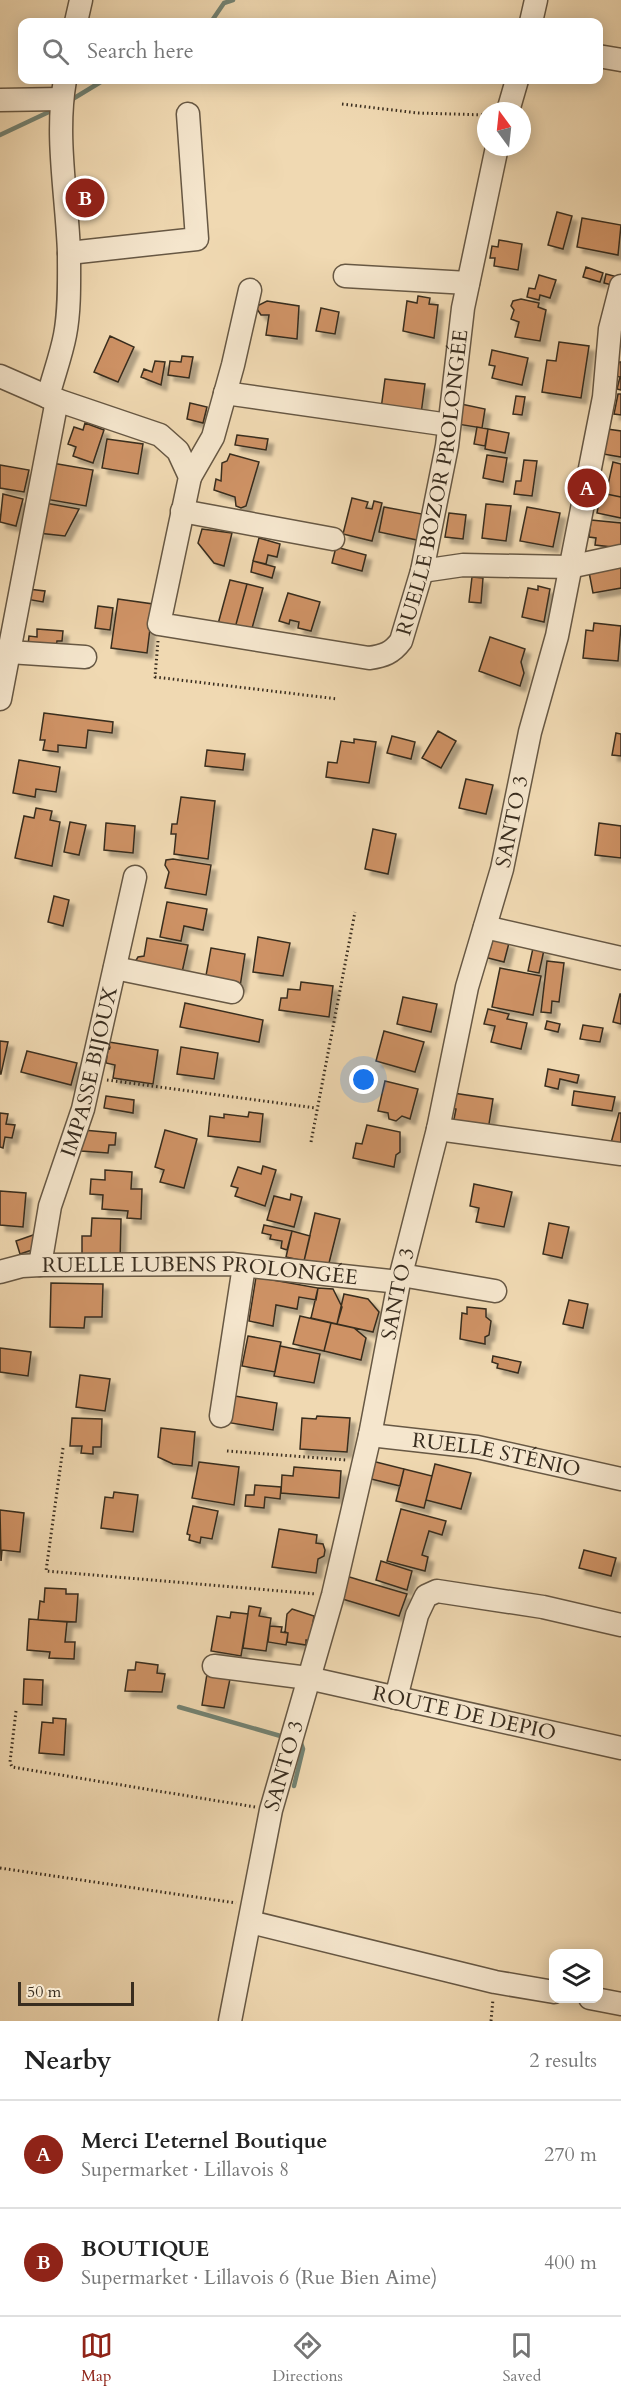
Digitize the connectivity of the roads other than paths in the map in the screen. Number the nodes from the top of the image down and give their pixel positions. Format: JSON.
{"nodes":[{"id":1,"x":81,"y":0,"type":"edge"},
{"id":2,"x":536,"y":0,"type":"edge"},
{"id":3,"x":77,"y":18,"type":"edge"},
{"id":4,"x":532,"y":18,"type":"edge"},
{"id":5,"x":603,"y":57,"type":"edge"},
{"id":6,"x":621,"y":60,"type":"edge"},
{"id":7,"x":516,"y":84,"type":"edge"},
{"id":8,"x":63,"y":93,"type":"edge"},
{"id":9,"x":0,"y":100,"type":"edge"},
{"id":10,"x":511,"y":102,"type":"edge"},
{"id":11,"x":188,"y":114,"type":"dead end"},
{"id":12,"x":495,"y":156,"type":"edge"},
{"id":13,"x":69,"y":253,"type":"junction"},
{"id":14,"x":345,"y":276,"type":"dead end"},
{"id":15,"x":468,"y":283,"type":"junction"},
{"id":16,"x":621,"y":286,"type":"edge"},
{"id":17,"x":250,"y":290,"type":"dead end"},
{"id":18,"x":0,"y":376,"type":"edge"},
{"id":19,"x":225,"y":393,"type":"junction"},
{"id":20,"x":52,"y":399,"type":"junction"},
{"id":21,"x":449,"y":425,"type":"junction"},
{"id":22,"x":190,"y":477,"type":"junction"},
{"id":23,"x":182,"y":511,"type":"junction"},
{"id":24,"x":333,"y":539,"type":"dead end"},
{"id":25,"x":621,"y":556,"type":"edge"},
{"id":26,"x":569,"y":567,"type":"junction"},
{"id":27,"x":422,"y":571,"type":"junction"},
{"id":28,"x":9,"y":652,"type":"junction"},
{"id":29,"x":85,"y":657,"type":"dead end"},
{"id":30,"x":0,"y":699,"type":"edge"},
{"id":31,"x":135,"y":877,"type":"dead end"},
{"id":32,"x":485,"y":927,"type":"junction"},
{"id":33,"x":621,"y":958,"type":"edge"},
{"id":34,"x":115,"y":968,"type":"junction"},
{"id":35,"x":232,"y":992,"type":"dead end"},
{"id":36,"x":438,"y":1129,"type":"junction"},
{"id":37,"x":621,"y":1154,"type":"edge"},
{"id":38,"x":40,"y":1265,"type":"junction"},
{"id":39,"x":244,"y":1266,"type":"junction"},
{"id":40,"x":0,"y":1272,"type":"edge"},
{"id":41,"x":400,"y":1279,"type":"junction"},
{"id":42,"x":495,"y":1290,"type":"dead end"},
{"id":43,"x":221,"y":1416,"type":"dead end"},
{"id":44,"x":370,"y":1434,"type":"junction"},
{"id":45,"x":621,"y":1479,"type":"edge"},
{"id":46,"x":621,"y":1624,"type":"edge"},
{"id":47,"x":214,"y":1666,"type":"dead end"},
{"id":48,"x":308,"y":1678,"type":"junction"},
{"id":49,"x":396,"y":1698,"type":"junction"},
{"id":50,"x":621,"y":1748,"type":"edge"},
{"id":51,"x":251,"y":1914,"type":"junction"},
{"id":52,"x":549,"y":1991,"type":"edge"},
{"id":53,"x":603,"y":2000,"type":"edge"},
{"id":54,"x":621,"y":2004,"type":"edge"},
{"id":55,"x":230,"y":2021,"type":"edge"}],
"edges":[{"from":1,"to":3,"type":"street"},
{"from":2,"to":4,"type":"street"},
{"from":5,"to":6,"type":"street"},
{"from":7,"to":10,"type":"street"},
{"from":8,"to":9,"type":"street"},
{"from":8,"to":13,"type":"street"},
{"from":11,"to":13,"type":"street"},
{"from":12,"to":15,"type":"street","name":"RUELLE BOZOR PROLONGÉE"},
{"from":13,"to":20,"type":"street"},
{"from":14,"to":15,"type":"street"},
{"from":15,"to":21,"type":"street","name":"RUELLE BOZOR PROLONGÉE"},
{"from":16,"to":26,"type":"street","name":"SANTO 3"},
{"from":17,"to":19,"type":"street"},
{"from":18,"to":20,"type":"street"},
{"from":19,"to":21,"type":"street"},
{"from":19,"to":22,"type":"street"},
{"from":20,"to":22,"type":"street"},
{"from":20,"to":28,"type":"street"},
{"from":21,"to":27,"type":"street","name":"RUELLE BOZOR PROLONGÉE"},
{"from":22,"to":23,"type":"street"},
{"from":23,"to":24,"type":"street"},
{"from":23,"to":27,"type":"street","name":"RUELLE BOZOR PROLONGÉE"},
{"from":25,"to":26,"type":"street"},
{"from":26,"to":27,"type":"street"},
{"from":26,"to":32,"type":"street","name":"SANTO 3"},
{"from":28,"to":29,"type":"street"},
{"from":28,"to":30,"type":"street"},
{"from":31,"to":34,"type":"street","name":"IMPASSE BIJOUX"},
{"from":32,"to":33,"type":"street"},
{"from":32,"to":36,"type":"street","name":"SANTO 3"},
{"from":34,"to":35,"type":"street"},
{"from":34,"to":38,"type":"street","name":"IMPASSE BIJOUX"},
{"from":36,"to":37,"type":"street"},
{"from":36,"to":41,"type":"street","name":"SANTO 3"},
{"from":38,"to":39,"type":"street","name":"RUELLE LUBENS PROLONGÉE"},
{"from":38,"to":40,"type":"street","name":"RUELLE LUBENS PROLONGÉE"},
{"from":39,"to":41,"type":"street","name":"RUELLE LUBENS PROLONGÉE"},
{"from":39,"to":43,"type":"street"},
{"from":41,"to":42,"type":"street","name":"RUELLE LUBENS PROLONGÉE"},
{"from":41,"to":44,"type":"street","name":"SANTO 3"},
{"from":44,"to":45,"type":"street","name":"RUELLE STÉNIO"},
{"from":44,"to":48,"type":"street","name":"SANTO 3"},
{"from":46,"to":49,"type":"street"},
{"from":47,"to":48,"type":"street","name":"ROUTE DE DEPIO"},
{"from":48,"to":49,"type":"street","name":"ROUTE DE DEPIO"},
{"from":48,"to":51,"type":"street","name":"SANTO 3"},
{"from":49,"to":50,"type":"street","name":"ROUTE DE DEPIO"},
{"from":51,"to":52,"type":"street"},
{"from":51,"to":55,"type":"street","name":"SANTO 3"},
{"from":53,"to":54,"type":"street"}]}
